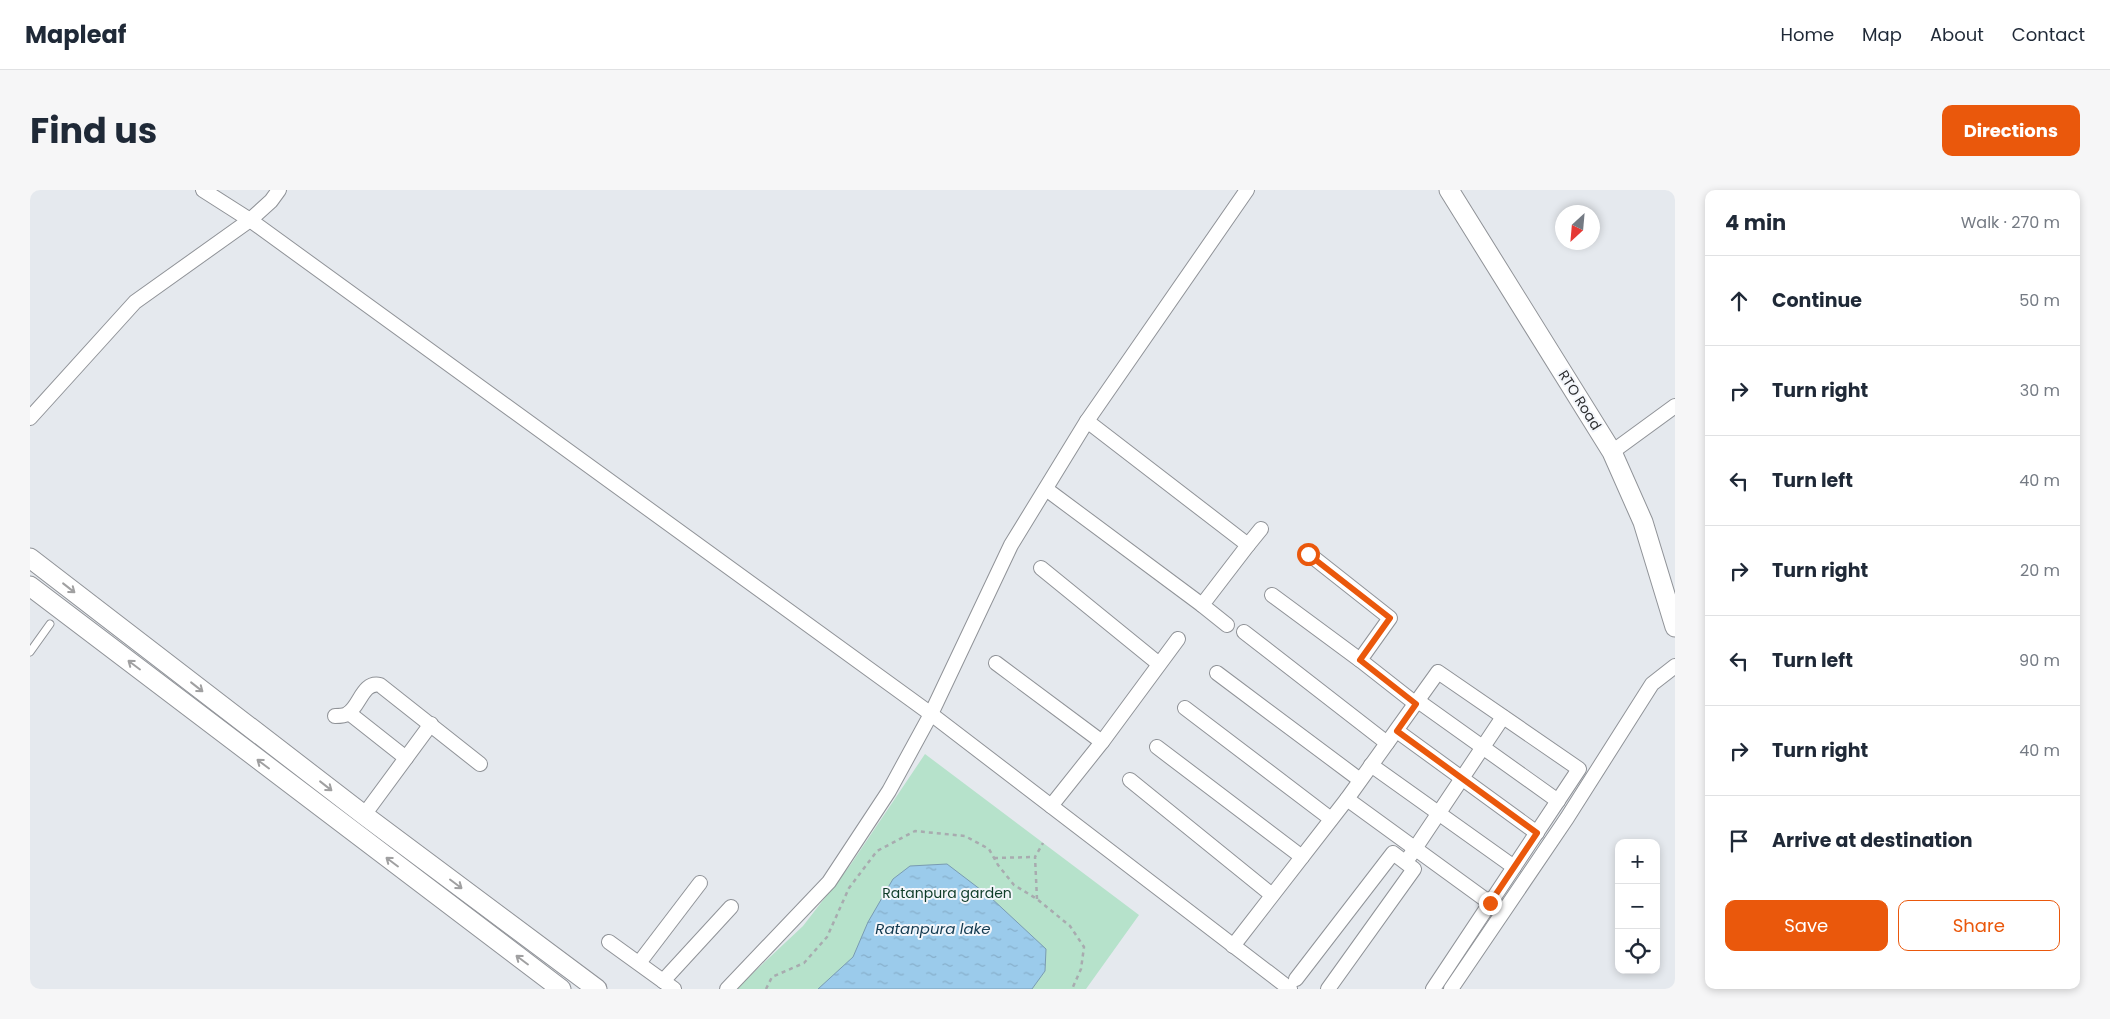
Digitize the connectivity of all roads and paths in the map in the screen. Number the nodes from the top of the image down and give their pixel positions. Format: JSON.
{"nodes":[{"id":1,"x":203,"y":190,"type":"edge"},
{"id":2,"x":279,"y":190,"type":"edge"},
{"id":3,"x":1247,"y":190,"type":"edge"},
{"id":4,"x":1449,"y":190,"type":"edge"},
{"id":5,"x":250,"y":220,"type":"junction"},
{"id":6,"x":1675,"y":406,"type":"edge"},
{"id":7,"x":30,"y":418,"type":"edge"},
{"id":8,"x":1087,"y":421,"type":"junction"},
{"id":9,"x":1612,"y":452,"type":"junction"},
{"id":10,"x":1046,"y":489,"type":"junction"},
{"id":11,"x":1261,"y":529,"type":"dead end"},
{"id":12,"x":1248,"y":545,"type":"junction"},
{"id":13,"x":1308,"y":554,"type":"dead end"},
{"id":14,"x":30,"y":558,"type":"edge"},
{"id":15,"x":1042,"y":568,"type":"dead end"},
{"id":16,"x":30,"y":586,"type":"edge"},
{"id":17,"x":1272,"y":595,"type":"dead end"},
{"id":18,"x":1202,"y":605,"type":"junction"},
{"id":19,"x":50,"y":624,"type":"dead end"},
{"id":20,"x":1227,"y":625,"type":"dead end"},
{"id":21,"x":1675,"y":627,"type":"edge"},
{"id":22,"x":1244,"y":632,"type":"dead end"},
{"id":23,"x":1178,"y":639,"type":"dead end"},
{"id":24,"x":30,"y":652,"type":"edge"},
{"id":25,"x":1360,"y":660,"type":"junction"},
{"id":26,"x":996,"y":663,"type":"dead end"},
{"id":27,"x":1159,"y":664,"type":"junction"},
{"id":28,"x":1675,"y":666,"type":"edge"},
{"id":29,"x":1217,"y":673,"type":"dead end"},
{"id":30,"x":1417,"y":702,"type":"junction"},
{"id":31,"x":1185,"y":708,"type":"dead end"},
{"id":32,"x":349,"y":713,"type":"junction"},
{"id":33,"x":931,"y":714,"type":"junction"},
{"id":34,"x":335,"y":716,"type":"dead end"},
{"id":35,"x":1503,"y":717,"type":"junction"},
{"id":36,"x":431,"y":724,"type":"junction"},
{"id":37,"x":1397,"y":731,"type":"junction"},
{"id":38,"x":1102,"y":742,"type":"junction"},
{"id":39,"x":1388,"y":743,"type":"junction"},
{"id":40,"x":1157,"y":747,"type":"dead end"},
{"id":41,"x":1483,"y":747,"type":"junction"},
{"id":42,"x":406,"y":758,"type":"junction"},
{"id":43,"x":480,"y":764,"type":"dead end"},
{"id":44,"x":1371,"y":765,"type":"junction"},
{"id":45,"x":1462,"y":778,"type":"junction"},
{"id":46,"x":1130,"y":780,"type":"dead end"},
{"id":47,"x":1360,"y":780,"type":"junction"},
{"id":48,"x":1347,"y":798,"type":"junction"},
{"id":49,"x":1558,"y":801,"type":"junction"},
{"id":50,"x":1051,"y":806,"type":"junction"},
{"id":51,"x":1439,"y":813,"type":"junction"},
{"id":52,"x":364,"y":815,"type":"junction"},
{"id":53,"x":1331,"y":819,"type":"junction"},
{"id":54,"x":1537,"y":833,"type":"junction"},
{"id":55,"x":1043,"y":843,"type":"dead end"},
{"id":56,"x":1415,"y":848,"type":"junction"},
{"id":57,"x":1035,"y":857,"type":"junction"},
{"id":58,"x":1302,"y":857,"type":"junction"},
{"id":59,"x":994,"y":858,"type":"junction"},
{"id":60,"x":1406,"y":862,"type":"junction"},
{"id":61,"x":1514,"y":867,"type":"junction"},
{"id":62,"x":700,"y":883,"type":"dead end"},
{"id":63,"x":1272,"y":895,"type":"junction"},
{"id":64,"x":1037,"y":899,"type":"junction"},
{"id":65,"x":1490,"y":903,"type":"junction"},
{"id":66,"x":731,"y":907,"type":"dead end"},
{"id":67,"x":609,"y":942,"type":"dead end"},
{"id":68,"x":1233,"y":946,"type":"junction"},
{"id":69,"x":638,"y":963,"type":"junction"},
{"id":70,"x":1293,"y":984,"type":"edge"},
{"id":71,"x":669,"y":985,"type":"edge"},
{"id":72,"x":561,"y":989,"type":"edge"},
{"id":73,"x":597,"y":989,"type":"edge"},
{"id":74,"x":727,"y":989,"type":"edge"},
{"id":75,"x":766,"y":989,"type":"edge"},
{"id":76,"x":1072,"y":989,"type":"edge"},
{"id":77,"x":1328,"y":989,"type":"edge"},
{"id":78,"x":1433,"y":989,"type":"edge"},
{"id":79,"x":1451,"y":989,"type":"edge"}],
"edges":[{"from":1,"to":5,"type":"street"},
{"from":2,"to":5,"type":"street"},
{"from":3,"to":8,"type":"street"},
{"from":4,"to":9,"type":"street","name":"RTO Road"},
{"from":5,"to":7,"type":"street"},
{"from":5,"to":33,"type":"street"},
{"from":6,"to":9,"type":"street"},
{"from":8,"to":10,"type":"street"},
{"from":8,"to":12,"type":"street"},
{"from":9,"to":21,"type":"street","name":"RTO Road"},
{"from":10,"to":18,"type":"street"},
{"from":10,"to":33,"type":"street"},
{"from":11,"to":12,"type":"street"},
{"from":12,"to":18,"type":"street"},
{"from":13,"to":25,"type":"street"},
{"from":14,"to":52,"type":"street","one_way":true},
{"from":15,"to":27,"type":"street"},
{"from":72,"to":16,"type":"street","one_way":true},
{"from":17,"to":25,"type":"street"},
{"from":18,"to":20,"type":"street"},
{"from":19,"to":24,"type":"lane"},
{"from":22,"to":39,"type":"street"},
{"from":23,"to":27,"type":"street"},
{"from":25,"to":30,"type":"street"},
{"from":26,"to":38,"type":"street"},
{"from":27,"to":38,"type":"street"},
{"from":28,"to":79,"type":"street"},
{"from":29,"to":47,"type":"street"},
{"from":30,"to":35,"type":"street"},
{"from":30,"to":37,"type":"street"},
{"from":30,"to":41,"type":"street"},
{"from":31,"to":53,"type":"street"},
{"from":32,"to":34,"type":"street"},
{"from":32,"to":36,"type":"street"},
{"from":32,"to":42,"type":"street"},
{"from":33,"to":50,"type":"street"},
{"from":33,"to":74,"type":"street"},
{"from":35,"to":41,"type":"street"},
{"from":35,"to":49,"type":"street"},
{"from":36,"to":42,"type":"street"},
{"from":36,"to":43,"type":"street"},
{"from":37,"to":39,"type":"street"},
{"from":37,"to":45,"type":"street"},
{"from":38,"to":50,"type":"street"},
{"from":39,"to":44,"type":"street"},
{"from":40,"to":58,"type":"street"},
{"from":41,"to":45,"type":"street"},
{"from":41,"to":49,"type":"street"},
{"from":42,"to":52,"type":"street"},
{"from":44,"to":47,"type":"street"},
{"from":44,"to":51,"type":"street"},
{"from":45,"to":51,"type":"street"},
{"from":45,"to":54,"type":"street"},
{"from":46,"to":63,"type":"street"},
{"from":47,"to":48,"type":"street"},
{"from":48,"to":53,"type":"street"},
{"from":48,"to":56,"type":"street"},
{"from":49,"to":54,"type":"street"},
{"from":50,"to":68,"type":"street"},
{"from":51,"to":56,"type":"street"},
{"from":51,"to":61,"type":"street"},
{"from":52,"to":73,"type":"street","one_way":true},
{"from":53,"to":58,"type":"street"},
{"from":54,"to":61,"type":"street"},
{"from":55,"to":57,"type":"path"},
{"from":56,"to":60,"type":"street"},
{"from":56,"to":65,"type":"street"},
{"from":57,"to":59,"type":"path"},
{"from":57,"to":64,"type":"path"},
{"from":58,"to":63,"type":"street"},
{"from":59,"to":64,"type":"path"},
{"from":59,"to":75,"type":"path"},
{"from":60,"to":70,"type":"street"},
{"from":60,"to":77,"type":"street"},
{"from":61,"to":65,"type":"street"},
{"from":62,"to":69,"type":"street"},
{"from":63,"to":68,"type":"street"},
{"from":64,"to":76,"type":"path"},
{"from":65,"to":78,"type":"street"},
{"from":66,"to":71,"type":"street"},
{"from":67,"to":69,"type":"street"},
{"from":68,"to":70,"type":"street"},
{"from":69,"to":71,"type":"street"}]}
